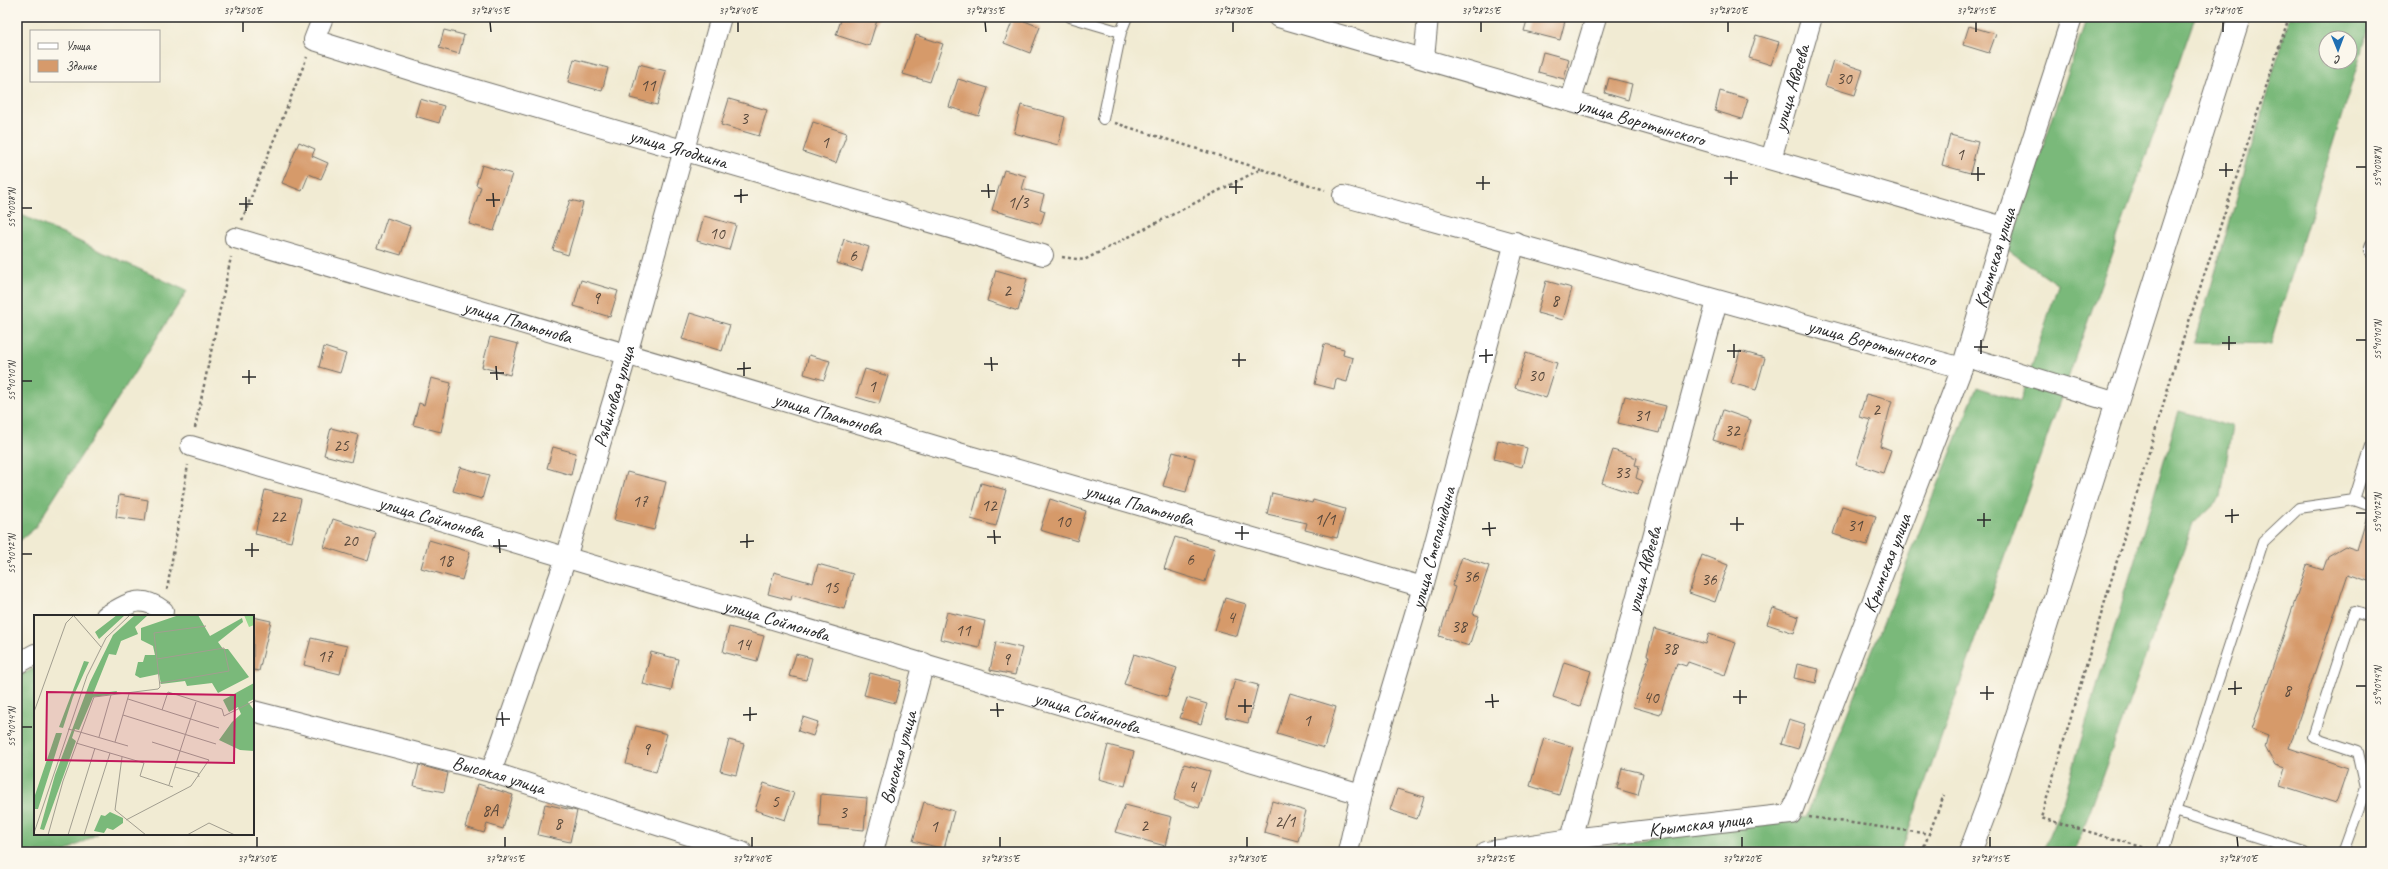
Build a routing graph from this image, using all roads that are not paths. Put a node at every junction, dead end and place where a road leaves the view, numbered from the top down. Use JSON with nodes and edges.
{"nodes":[{"id":1,"x":323,"y":17,"type":"edge"},
{"id":2,"x":721,"y":17,"type":"edge"},
{"id":3,"x":1070,"y":17,"type":"edge"},
{"id":4,"x":1128,"y":17,"type":"edge"},
{"id":5,"x":1278,"y":17,"type":"edge"},
{"id":6,"x":1428,"y":17,"type":"edge"},
{"id":7,"x":1596,"y":17,"type":"edge"},
{"id":8,"x":1812,"y":17,"type":"edge"},
{"id":9,"x":2072,"y":17,"type":"edge"},
{"id":10,"x":2239,"y":17,"type":"edge"},
{"id":11,"x":1121,"y":32,"type":"junction"},
{"id":12,"x":1424,"y":58,"type":"junction"},
{"id":13,"x":1571,"y":100,"type":"junction"},
{"id":14,"x":1103,"y":119,"type":"road end"},
{"id":15,"x":683,"y":151,"type":"junction"},
{"id":16,"x":1771,"y":159,"type":"junction"},
{"id":17,"x":1343,"y":196,"type":"road end"},
{"id":18,"x":2004,"y":228,"type":"junction"},
{"id":19,"x":235,"y":238,"type":"dead end"},
{"id":20,"x":1515,"y":242,"type":"junction"},
{"id":21,"x":2371,"y":244,"type":"edge"},
{"id":22,"x":2371,"y":253,"type":"edge"},
{"id":23,"x":1043,"y":255,"type":"road end"},
{"id":24,"x":1717,"y":301,"type":"junction"},
{"id":25,"x":627,"y":354,"type":"junction"},
{"id":26,"x":1965,"y":362,"type":"junction"},
{"id":27,"x":2117,"y":403,"type":"junction"},
{"id":28,"x":191,"y":446,"type":"road end"},
{"id":29,"x":2371,"y":446,"type":"edge"},
{"id":30,"x":2354,"y":500,"type":"junction"},
{"id":31,"x":2371,"y":506,"type":"edge"},
{"id":32,"x":566,"y":558,"type":"junction"},
{"id":33,"x":1423,"y":587,"type":"junction"},
{"id":34,"x":163,"y":613,"type":"edge"},
{"id":35,"x":108,"y":615,"type":"edge"},
{"id":36,"x":2371,"y":617,"type":"edge"},
{"id":37,"x":34,"y":655,"type":"edge"},
{"id":38,"x":924,"y":663,"type":"junction"},
{"id":39,"x":17,"y":664,"type":"edge"},
{"id":40,"x":254,"y":712,"type":"edge"},
{"id":41,"x":491,"y":772,"type":"junction"},
{"id":42,"x":2369,"y":789,"type":"edge"},
{"id":43,"x":1361,"y":794,"type":"junction"},
{"id":44,"x":2175,"y":811,"type":"junction"},
{"id":45,"x":1572,"y":839,"type":"junction"},
{"id":46,"x":2158,"y":851,"type":"edge"},
{"id":47,"x":742,"y":852,"type":"edge"},
{"id":48,"x":873,"y":852,"type":"edge"},
{"id":49,"x":1348,"y":852,"type":"edge"},
{"id":50,"x":1486,"y":852,"type":"edge"},
{"id":51,"x":1970,"y":852,"type":"edge"},
{"id":52,"x":2305,"y":852,"type":"edge"},
{"id":53,"x":2343,"y":852,"type":"edge"}],
"edges":[{"from":1,"to":15,"type":"street","name":"улица Ягодкина"},
{"from":2,"to":15,"type":"street","name":"Рябиновая улица"},
{"from":3,"to":11,"type":"lane"},
{"from":4,"to":11,"type":"lane"},
{"from":5,"to":12,"type":"street","name":"улица Воротынского"},
{"from":6,"to":12,"type":"street"},
{"from":7,"to":13,"type":"street"},
{"from":8,"to":16,"type":"street","name":"улица Авдеева"},
{"from":9,"to":18,"type":"street","name":"Крымская улица"},
{"from":10,"to":27,"type":"main road"},
{"from":11,"to":14,"type":"lane"},
{"from":12,"to":13,"type":"street","name":"улица Воротынского"},
{"from":13,"to":16,"type":"street","name":"улица Воротынского"},
{"from":15,"to":23,"type":"street","name":"улица Ягодкина"},
{"from":15,"to":25,"type":"street","name":"Рябиновая улица"},
{"from":16,"to":18,"type":"street","name":"улица Воротынского"},
{"from":17,"to":20,"type":"street","name":"улица Воротынского"},
{"from":18,"to":26,"type":"street","name":"Крымская улица"},
{"from":19,"to":25,"type":"street","name":"улица Платонова"},
{"from":20,"to":24,"type":"street","name":"улица Воротынского"},
{"from":20,"to":33,"type":"street","name":"улица Степанидина"},
{"from":21,"to":22,"type":"lane"},
{"from":24,"to":26,"type":"street","name":"улица Воротынского"},
{"from":24,"to":45,"type":"street","name":"улица Авдеева"},
{"from":25,"to":32,"type":"street","name":"Рябиновая улица"},
{"from":25,"to":33,"type":"street","name":"улица Платонова"},
{"from":26,"to":27,"type":"street","name":"улица Воротынского"},
{"from":26,"to":45,"type":"street","name":"Крымская улица"},
{"from":27,"to":51,"type":"main road"},
{"from":28,"to":32,"type":"street","name":"улица Соймонова"},
{"from":29,"to":30,"type":"lane"},
{"from":30,"to":31,"type":"lane"},
{"from":30,"to":44,"type":"lane"},
{"from":32,"to":38,"type":"street","name":"улица Соймонова"},
{"from":32,"to":41,"type":"street","name":"Рябиновая улица"},
{"from":33,"to":43,"type":"street","name":"улица Степанидина"},
{"from":34,"to":35,"type":"street"},
{"from":36,"to":42,"type":"lane"},
{"from":37,"to":39,"type":"street"},
{"from":38,"to":43,"type":"street","name":"улица Соймонова"},
{"from":38,"to":48,"type":"street","name":"Высокая улица"},
{"from":40,"to":41,"type":"street","name":"Высокая улица"},
{"from":41,"to":47,"type":"street","name":"Высокая улица"},
{"from":42,"to":53,"type":"lane"},
{"from":43,"to":49,"type":"street","name":"улица Степанидина"},
{"from":44,"to":46,"type":"lane"},
{"from":44,"to":52,"type":"lane"},
{"from":45,"to":50,"type":"street","name":"Крымская улица"}]}
